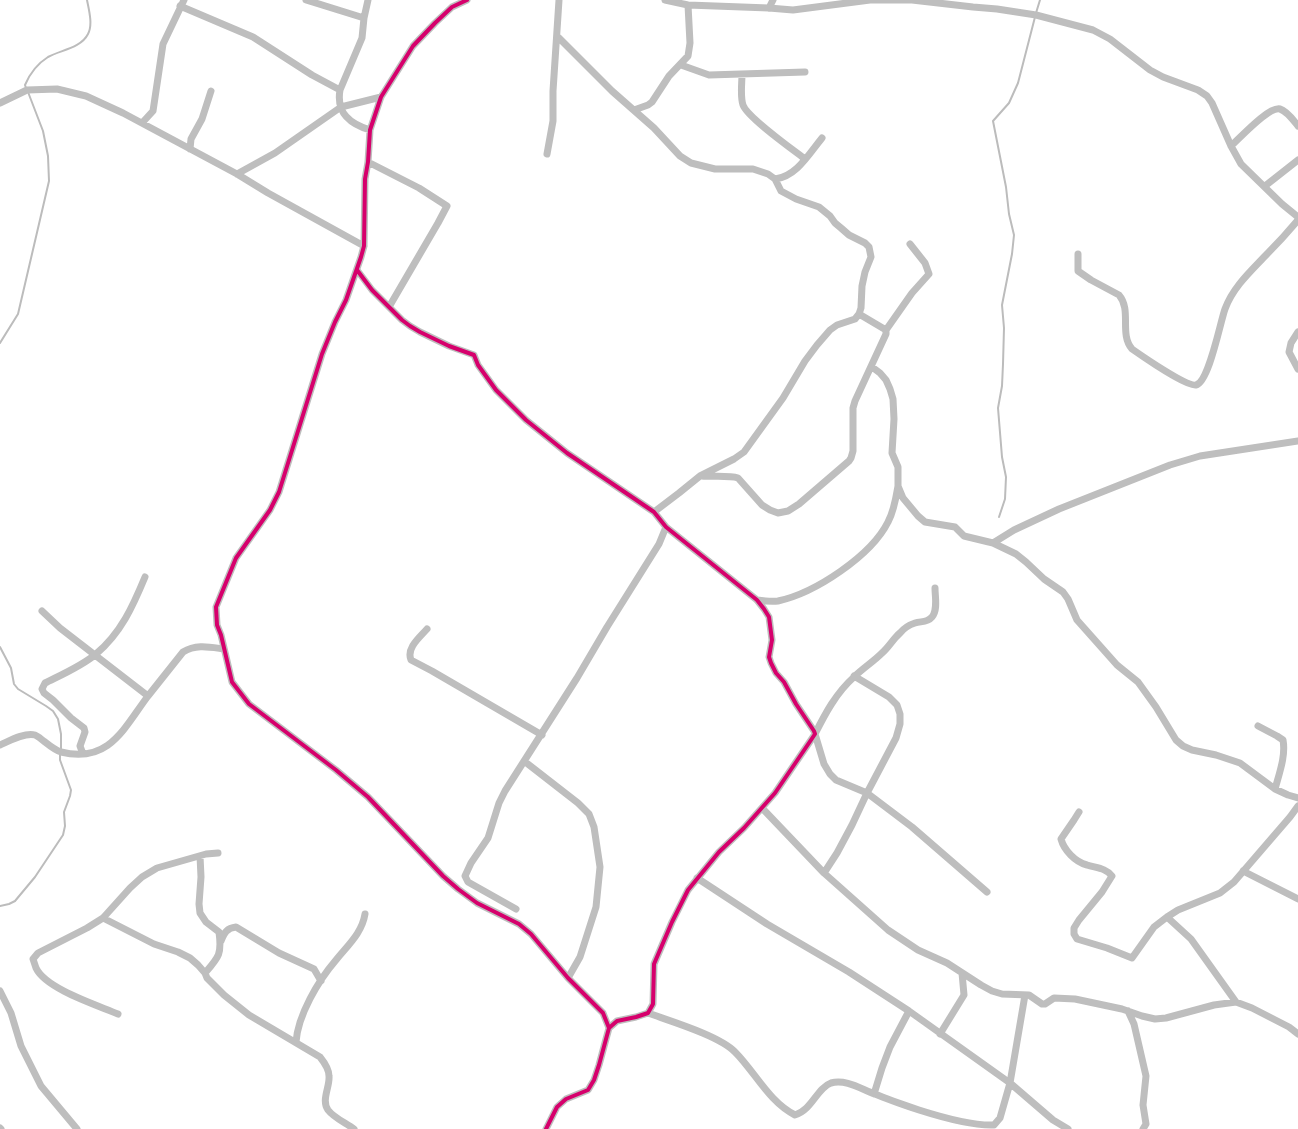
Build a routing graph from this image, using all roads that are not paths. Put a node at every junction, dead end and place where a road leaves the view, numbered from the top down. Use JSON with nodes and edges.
{"nodes":[{"id":1,"x":306,"y":0,"type":"edge"},
{"id":2,"x":368,"y":0,"type":"edge"},
{"id":3,"x":449,"y":0,"type":"edge"},
{"id":4,"x":467,"y":0,"type":"edge"},
{"id":5,"x":559,"y":0,"type":"edge"},
{"id":6,"x":665,"y":0,"type":"edge"},
{"id":7,"x":773,"y":0,"type":"edge"},
{"id":8,"x":182,"y":3,"type":"edge"},
{"id":9,"x":688,"y":5,"type":"junction"},
{"id":10,"x":452,"y":8,"type":"junction"},
{"id":11,"x":769,"y":8,"type":"junction"},
{"id":12,"x":364,"y":18,"type":"junction"},
{"id":13,"x":557,"y":36,"type":"junction"},
{"id":14,"x":681,"y":65,"type":"junction"},
{"id":15,"x":804,"y":72,"type":"dead end"},
{"id":16,"x":742,"y":74,"type":"junction"},
{"id":17,"x":340,"y":90,"type":"junction"},
{"id":18,"x":211,"y":91,"type":"dead end"},
{"id":19,"x":381,"y":97,"type":"junction"},
{"id":20,"x":0,"y":104,"type":"edge"},
{"id":21,"x":341,"y":107,"type":"junction"},
{"id":22,"x":634,"y":110,"type":"junction"},
{"id":23,"x":142,"y":123,"type":"junction"},
{"id":24,"x":1298,"y":126,"type":"edge"},
{"id":25,"x":370,"y":130,"type":"junction"},
{"id":26,"x":822,"y":138,"type":"dead end"},
{"id":27,"x":1231,"y":146,"type":"junction"},
{"id":28,"x":190,"y":149,"type":"junction"},
{"id":29,"x":546,"y":154,"type":"dead end"},
{"id":30,"x":804,"y":158,"type":"junction"},
{"id":31,"x":1298,"y":160,"type":"edge"},
{"id":32,"x":368,"y":162,"type":"junction"},
{"id":33,"x":237,"y":174,"type":"junction"},
{"id":34,"x":775,"y":179,"type":"junction"},
{"id":35,"x":1265,"y":186,"type":"junction"},
{"id":36,"x":1298,"y":217,"type":"edge"},
{"id":37,"x":1298,"y":220,"type":"edge"},
{"id":38,"x":910,"y":244,"type":"dead end"},
{"id":39,"x":364,"y":246,"type":"junction"},
{"id":40,"x":1078,"y":254,"type":"dead end"},
{"id":41,"x":357,"y":270,"type":"junction"},
{"id":42,"x":389,"y":307,"type":"junction"},
{"id":43,"x":859,"y":314,"type":"junction"},
{"id":44,"x":886,"y":330,"type":"junction"},
{"id":45,"x":1298,"y":332,"type":"edge"},
{"id":46,"x":872,"y":367,"type":"junction"},
{"id":47,"x":1298,"y":369,"type":"edge"},
{"id":48,"x":1298,"y":441,"type":"edge"},
{"id":49,"x":700,"y":476,"type":"junction"},
{"id":50,"x":898,"y":486,"type":"junction"},
{"id":51,"x":654,"y":512,"type":"junction"},
{"id":52,"x":666,"y":527,"type":"junction"},
{"id":53,"x":993,"y":543,"type":"junction"},
{"id":54,"x":144,"y":577,"type":"dead end"},
{"id":55,"x":935,"y":588,"type":"dead end"},
{"id":56,"x":756,"y":600,"type":"junction"},
{"id":57,"x":42,"y":611,"type":"dead end"},
{"id":58,"x":427,"y":629,"type":"dead end"},
{"id":59,"x":224,"y":649,"type":"junction"},
{"id":60,"x":96,"y":655,"type":"junction"},
{"id":61,"x":854,"y":676,"type":"junction"},
{"id":62,"x":148,"y":696,"type":"junction"},
{"id":63,"x":1258,"y":726,"type":"dead end"},
{"id":64,"x":815,"y":734,"type":"junction"},
{"id":65,"x":542,"y":735,"type":"junction"},
{"id":66,"x":0,"y":745,"type":"edge"},
{"id":67,"x":83,"y":754,"type":"junction"},
{"id":68,"x":524,"y":761,"type":"junction"},
{"id":69,"x":1275,"y":789,"type":"junction"},
{"id":70,"x":867,"y":792,"type":"junction"},
{"id":71,"x":1298,"y":798,"type":"edge"},
{"id":72,"x":1298,"y":806,"type":"edge"},
{"id":73,"x":762,"y":808,"type":"junction"},
{"id":74,"x":1079,"y":812,"type":"dead end"},
{"id":75,"x":218,"y":853,"type":"dead end"},
{"id":76,"x":200,"y":856,"type":"junction"},
{"id":77,"x":1243,"y":871,"type":"junction"},
{"id":78,"x":824,"y":873,"type":"junction"},
{"id":79,"x":697,"y":878,"type":"junction"},
{"id":80,"x":987,"y":892,"type":"dead end"},
{"id":81,"x":1298,"y":899,"type":"edge"},
{"id":82,"x":516,"y":909,"type":"dead end"},
{"id":83,"x":365,"y":914,"type":"dead end"},
{"id":84,"x":1167,"y":917,"type":"junction"},
{"id":85,"x":103,"y":918,"type":"junction"},
{"id":86,"x":220,"y":942,"type":"junction"},
{"id":87,"x":205,"y":973,"type":"junction"},
{"id":88,"x":962,"y":973,"type":"junction"},
{"id":89,"x":568,"y":978,"type":"junction"},
{"id":90,"x":321,"y":981,"type":"junction"},
{"id":91,"x":0,"y":990,"type":"edge"},
{"id":92,"x":1025,"y":995,"type":"junction"},
{"id":93,"x":1236,"y":1002,"type":"junction"},
{"id":94,"x":909,"y":1011,"type":"junction"},
{"id":95,"x":1128,"y":1011,"type":"junction"},
{"id":96,"x":648,"y":1013,"type":"junction"},
{"id":97,"x":118,"y":1014,"type":"dead end"},
{"id":98,"x":609,"y":1028,"type":"junction"},
{"id":99,"x":1297,"y":1032,"type":"edge"},
{"id":100,"x":940,"y":1034,"type":"junction"},
{"id":101,"x":296,"y":1042,"type":"junction"},
{"id":102,"x":1010,"y":1083,"type":"junction"},
{"id":103,"x":874,"y":1094,"type":"junction"},
{"id":104,"x":994,"y":1127,"type":"edge"},
{"id":105,"x":77,"y":1129,"type":"edge"},
{"id":106,"x":354,"y":1129,"type":"edge"},
{"id":107,"x":546,"y":1129,"type":"edge"},
{"id":108,"x":1068,"y":1129,"type":"edge"},
{"id":109,"x":1143,"y":1129,"type":"edge"}],
"edges":[{"from":1,"to":12,"type":"street"},
{"from":2,"to":12,"type":"street"},
{"from":3,"to":10,"type":"street"},
{"from":4,"to":10,"type":"street"},
{"from":5,"to":13,"type":"street"},
{"from":6,"to":9,"type":"street"},
{"from":7,"to":11,"type":"street"},
{"from":8,"to":17,"type":"street"},
{"from":8,"to":23,"type":"street"},
{"from":9,"to":11,"type":"street"},
{"from":9,"to":14,"type":"street"},
{"from":10,"to":19,"type":"street"},
{"from":11,"to":27,"type":"street"},
{"from":12,"to":17,"type":"street"},
{"from":13,"to":22,"type":"street"},
{"from":13,"to":29,"type":"street"},
{"from":14,"to":16,"type":"street"},
{"from":14,"to":22,"type":"street"},
{"from":15,"to":16,"type":"street"},
{"from":16,"to":30,"type":"street"},
{"from":17,"to":21,"type":"street"},
{"from":18,"to":28,"type":"street"},
{"from":19,"to":21,"type":"street"},
{"from":19,"to":25,"type":"street"},
{"from":20,"to":23,"type":"street"},
{"from":21,"to":25,"type":"street"},
{"from":21,"to":33,"type":"street"},
{"from":22,"to":34,"type":"street"},
{"from":23,"to":28,"type":"street"},
{"from":24,"to":27,"type":"street"},
{"from":25,"to":32,"type":"street"},
{"from":26,"to":30,"type":"street"},
{"from":27,"to":35,"type":"street"},
{"from":28,"to":33,"type":"street"},
{"from":30,"to":34,"type":"street"},
{"from":31,"to":35,"type":"street"},
{"from":32,"to":39,"type":"street"},
{"from":32,"to":42,"type":"street"},
{"from":33,"to":39,"type":"street"},
{"from":34,"to":43,"type":"street"},
{"from":35,"to":36,"type":"street"},
{"from":37,"to":40,"type":"street"},
{"from":38,"to":44,"type":"street"},
{"from":39,"to":41,"type":"street"},
{"from":41,"to":42,"type":"street"},
{"from":41,"to":59,"type":"street"},
{"from":42,"to":51,"type":"street"},
{"from":43,"to":44,"type":"street"},
{"from":43,"to":49,"type":"street"},
{"from":44,"to":46,"type":"street"},
{"from":45,"to":47,"type":"street"},
{"from":46,"to":49,"type":"street"},
{"from":46,"to":50,"type":"street"},
{"from":48,"to":53,"type":"street"},
{"from":49,"to":51,"type":"street"},
{"from":50,"to":53,"type":"street"},
{"from":50,"to":56,"type":"street"},
{"from":51,"to":52,"type":"street"},
{"from":52,"to":56,"type":"street"},
{"from":52,"to":65,"type":"street"},
{"from":53,"to":69,"type":"street"},
{"from":54,"to":60,"type":"street"},
{"from":55,"to":61,"type":"street"},
{"from":56,"to":64,"type":"street"},
{"from":57,"to":60,"type":"street"},
{"from":58,"to":65,"type":"street"},
{"from":59,"to":62,"type":"street"},
{"from":59,"to":89,"type":"street"},
{"from":60,"to":62,"type":"street"},
{"from":60,"to":67,"type":"street"},
{"from":61,"to":64,"type":"street"},
{"from":61,"to":70,"type":"street"},
{"from":62,"to":67,"type":"street"},
{"from":63,"to":69,"type":"street"},
{"from":64,"to":70,"type":"street"},
{"from":64,"to":73,"type":"street"},
{"from":65,"to":68,"type":"street"},
{"from":66,"to":67,"type":"street"},
{"from":68,"to":82,"type":"street"},
{"from":68,"to":89,"type":"street"},
{"from":69,"to":71,"type":"street"},
{"from":70,"to":78,"type":"street"},
{"from":70,"to":80,"type":"street"},
{"from":72,"to":77,"type":"street"},
{"from":73,"to":78,"type":"street"},
{"from":73,"to":79,"type":"street"},
{"from":74,"to":84,"type":"street"},
{"from":75,"to":76,"type":"street"},
{"from":76,"to":85,"type":"street"},
{"from":76,"to":86,"type":"street"},
{"from":77,"to":81,"type":"street"},
{"from":77,"to":84,"type":"street"},
{"from":78,"to":88,"type":"street"},
{"from":79,"to":94,"type":"street"},
{"from":79,"to":96,"type":"street"},
{"from":83,"to":90,"type":"street"},
{"from":84,"to":93,"type":"street"},
{"from":85,"to":87,"type":"street"},
{"from":85,"to":97,"type":"street"},
{"from":86,"to":87,"type":"street"},
{"from":86,"to":90,"type":"street"},
{"from":87,"to":101,"type":"street"},
{"from":88,"to":92,"type":"street"},
{"from":88,"to":100,"type":"street"},
{"from":89,"to":98,"type":"street"},
{"from":90,"to":101,"type":"street"},
{"from":91,"to":105,"type":"street"},
{"from":92,"to":95,"type":"street"},
{"from":92,"to":102,"type":"street"},
{"from":93,"to":95,"type":"street"},
{"from":93,"to":99,"type":"street"},
{"from":94,"to":100,"type":"street"},
{"from":94,"to":103,"type":"street"},
{"from":95,"to":109,"type":"street"},
{"from":96,"to":98,"type":"street"},
{"from":96,"to":103,"type":"street"},
{"from":98,"to":107,"type":"street"},
{"from":100,"to":102,"type":"street"},
{"from":101,"to":106,"type":"street"},
{"from":102,"to":104,"type":"street"},
{"from":102,"to":108,"type":"street"},
{"from":103,"to":104,"type":"street"}]}
